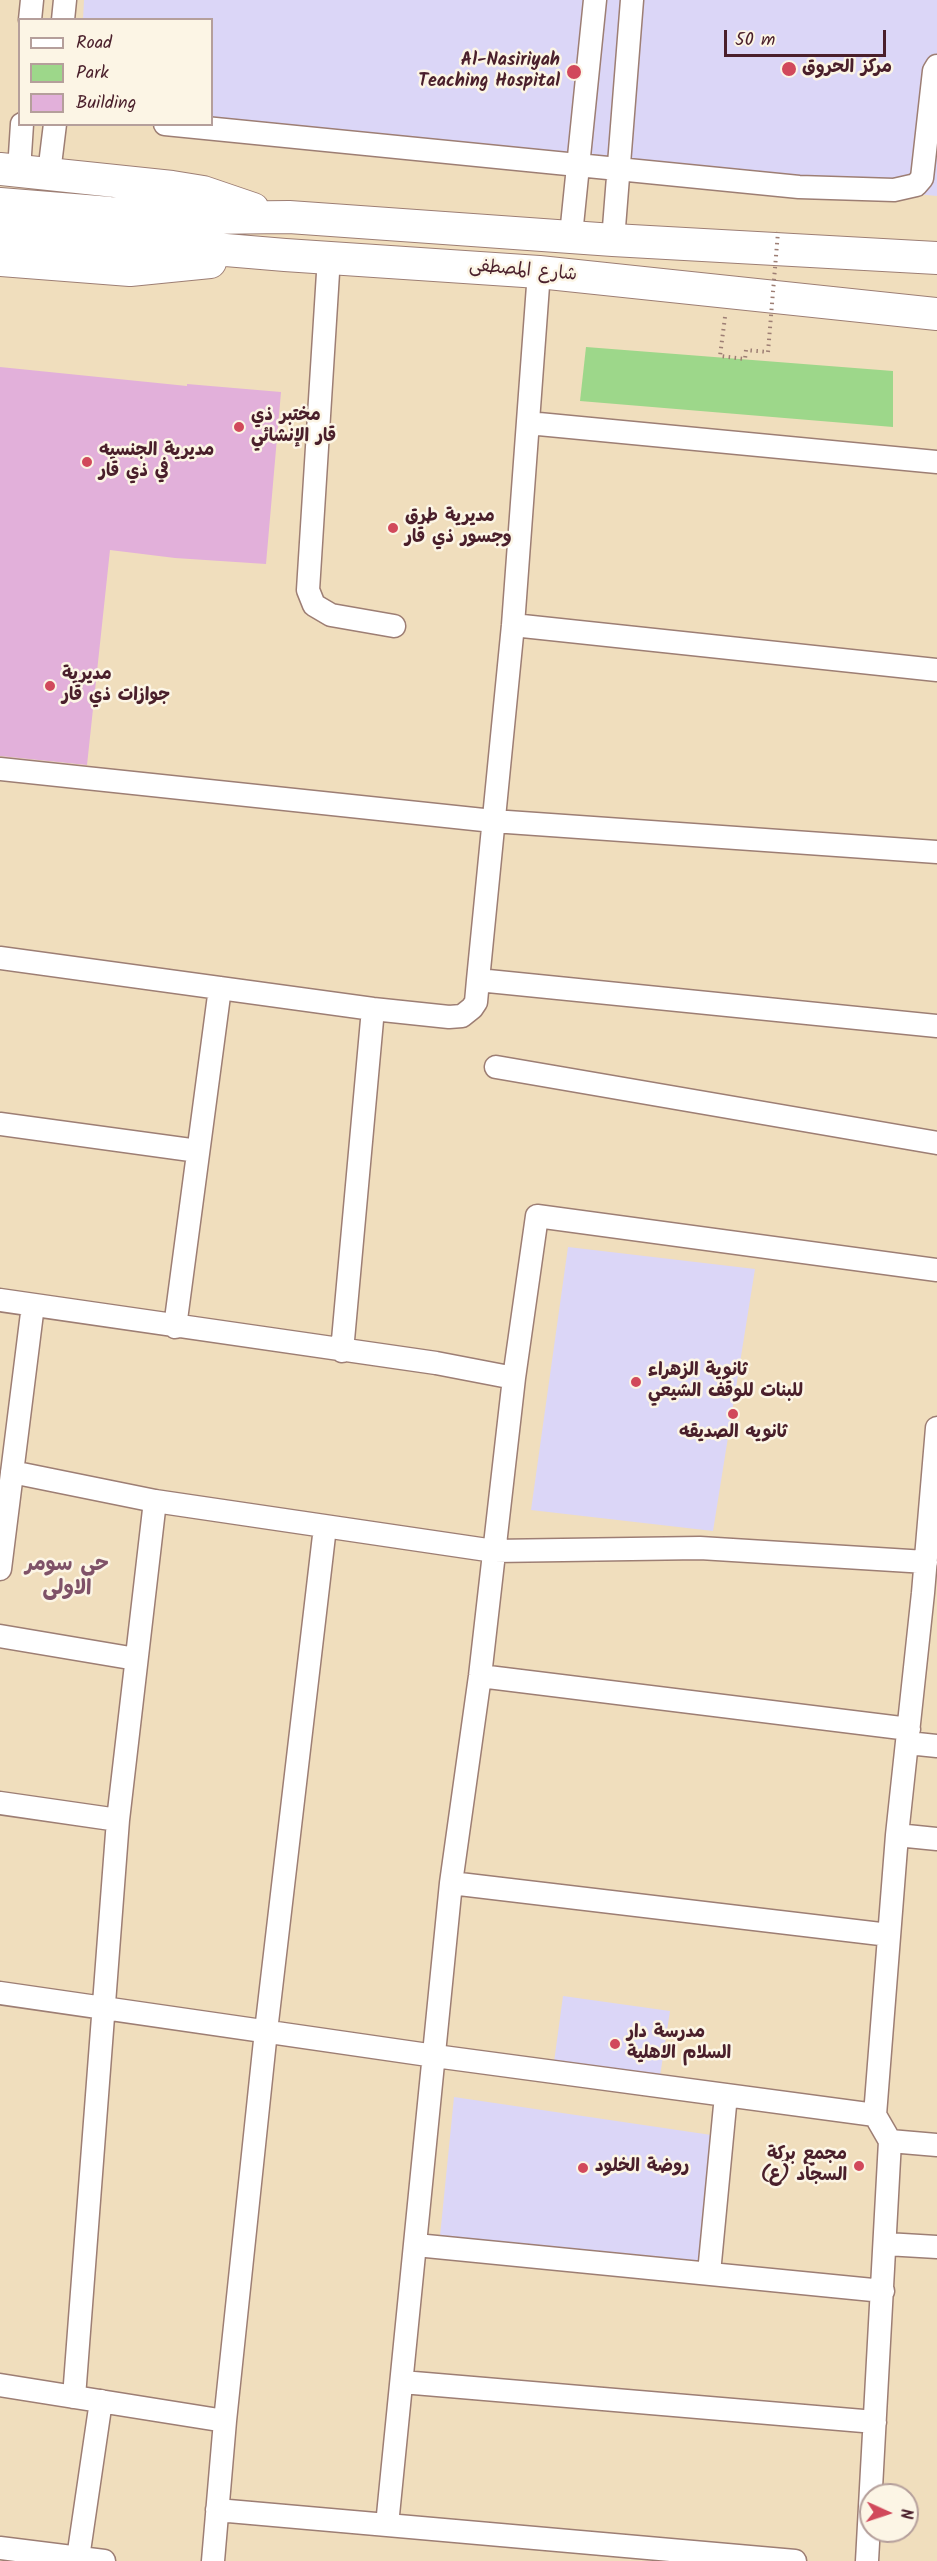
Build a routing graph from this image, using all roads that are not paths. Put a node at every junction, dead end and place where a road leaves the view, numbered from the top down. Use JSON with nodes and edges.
{"nodes":[{"id":1,"x":32,"y":0,"type":"edge"},
{"id":2,"x":65,"y":0,"type":"edge"},
{"id":3,"x":595,"y":0,"type":"edge"},
{"id":4,"x":632,"y":0,"type":"edge"},
{"id":5,"x":30,"y":18,"type":"edge"},
{"id":6,"x":63,"y":18,"type":"edge"},
{"id":7,"x":937,"y":66,"type":"edge"},
{"id":8,"x":22,"y":126,"type":"edge"},
{"id":9,"x":54,"y":126,"type":"edge"},
{"id":10,"x":185,"y":126,"type":"edge"},
{"id":11,"x":578,"y":166,"type":"junction"},
{"id":12,"x":618,"y":170,"type":"junction"},
{"id":13,"x":23,"y":171,"type":"edge"},
{"id":14,"x":0,"y":204,"type":"edge"},
{"id":15,"x":289,"y":218,"type":"junction"},
{"id":16,"x":108,"y":227,"type":"junction"},
{"id":17,"x":0,"y":231,"type":"edge"},
{"id":18,"x":571,"y":235,"type":"junction"},
{"id":19,"x":613,"y":240,"type":"junction"},
{"id":20,"x":285,"y":255,"type":"junction"},
{"id":21,"x":329,"y":257,"type":"junction"},
{"id":22,"x":937,"y":258,"type":"edge"},
{"id":23,"x":0,"y":260,"type":"edge"},
{"id":24,"x":539,"y":272,"type":"junction"},
{"id":25,"x":937,"y":314,"type":"edge"},
{"id":26,"x":528,"y":423,"type":"junction"},
{"id":27,"x":937,"y":462,"type":"edge"},
{"id":28,"x":513,"y":625,"type":"junction"},
{"id":29,"x":394,"y":626,"type":"dead end"},
{"id":30,"x":937,"y":670,"type":"edge"},
{"id":31,"x":0,"y":769,"type":"edge"},
{"id":32,"x":493,"y":821,"type":"junction"},
{"id":33,"x":937,"y":852,"type":"edge"},
{"id":34,"x":0,"y":958,"type":"edge"},
{"id":35,"x":478,"y":980,"type":"junction"},
{"id":36,"x":220,"y":988,"type":"junction"},
{"id":37,"x":373,"y":1010,"type":"junction"},
{"id":38,"x":937,"y":1026,"type":"edge"},
{"id":39,"x":496,"y":1067,"type":"dead end"},
{"id":40,"x":0,"y":1124,"type":"edge"},
{"id":41,"x":937,"y":1143,"type":"edge"},
{"id":42,"x":198,"y":1151,"type":"junction"},
{"id":43,"x":937,"y":1270,"type":"edge"},
{"id":44,"x":0,"y":1300,"type":"edge"},
{"id":45,"x":33,"y":1305,"type":"junction"},
{"id":46,"x":175,"y":1327,"type":"junction"},
{"id":47,"x":342,"y":1351,"type":"junction"},
{"id":48,"x":513,"y":1378,"type":"junction"},
{"id":49,"x":937,"y":1436,"type":"edge"},
{"id":50,"x":12,"y":1472,"type":"junction"},
{"id":51,"x":155,"y":1501,"type":"junction"},
{"id":52,"x":325,"y":1527,"type":"junction"},
{"id":53,"x":494,"y":1551,"type":"junction"},
{"id":54,"x":926,"y":1562,"type":"junction"},
{"id":55,"x":0,"y":1569,"type":"edge"},
{"id":56,"x":930,"y":1594,"type":"edge"},
{"id":57,"x":0,"y":1636,"type":"edge"},
{"id":58,"x":136,"y":1659,"type":"junction"},
{"id":59,"x":480,"y":1676,"type":"junction"},
{"id":60,"x":908,"y":1736,"type":"junction"},
{"id":61,"x":937,"y":1746,"type":"edge"},
{"id":62,"x":0,"y":1803,"type":"edge"},
{"id":63,"x":118,"y":1820,"type":"junction"},
{"id":64,"x":897,"y":1835,"type":"junction"},
{"id":65,"x":937,"y":1839,"type":"edge"},
{"id":66,"x":451,"y":1883,"type":"junction"},
{"id":67,"x":889,"y":1935,"type":"junction"},
{"id":68,"x":0,"y":1993,"type":"edge"},
{"id":69,"x":103,"y":2007,"type":"junction"},
{"id":70,"x":266,"y":2031,"type":"junction"},
{"id":71,"x":435,"y":2056,"type":"junction"},
{"id":72,"x":726,"y":2095,"type":"junction"},
{"id":73,"x":876,"y":2115,"type":"junction"},
{"id":74,"x":890,"y":2141,"type":"junction"},
{"id":75,"x":937,"y":2145,"type":"edge"},
{"id":76,"x":886,"y":2244,"type":"junction"},
{"id":77,"x":416,"y":2245,"type":"junction"},
{"id":78,"x":937,"y":2247,"type":"edge"},
{"id":79,"x":709,"y":2273,"type":"junction"},
{"id":80,"x":883,"y":2291,"type":"junction"},
{"id":81,"x":402,"y":2382,"type":"junction"},
{"id":82,"x":0,"y":2385,"type":"edge"},
{"id":83,"x":74,"y":2397,"type":"junction"},
{"id":84,"x":101,"y":2401,"type":"junction"},
{"id":85,"x":225,"y":2421,"type":"junction"},
{"id":86,"x":875,"y":2422,"type":"junction"},
{"id":87,"x":217,"y":2510,"type":"junction"},
{"id":88,"x":387,"y":2525,"type":"junction"},
{"id":89,"x":0,"y":2548,"type":"edge"},
{"id":90,"x":78,"y":2558,"type":"junction"},
{"id":91,"x":104,"y":2561,"type":"edge"},
{"id":92,"x":213,"y":2561,"type":"edge"},
{"id":93,"x":795,"y":2561,"type":"edge"},
{"id":94,"x":867,"y":2561,"type":"edge"}],
"edges":[{"from":1,"to":5,"type":"street"},
{"from":2,"to":6,"type":"street"},
{"from":3,"to":11,"type":"street"},
{"from":4,"to":12,"type":"street"},
{"from":7,"to":12,"type":"street"},
{"from":8,"to":13,"type":"street"},
{"from":9,"to":13,"type":"street"},
{"from":10,"to":11,"type":"street"},
{"from":11,"to":12,"type":"street"},
{"from":11,"to":18,"type":"street"},
{"from":12,"to":19,"type":"street"},
{"from":13,"to":15,"type":"highway"},
{"from":14,"to":16,"type":"highway"},
{"from":15,"to":16,"type":"highway"},
{"from":15,"to":18,"type":"highway"},
{"from":16,"to":17,"type":"highway"},
{"from":16,"to":20,"type":"highway","name":"شارع المصطفى"},
{"from":18,"to":19,"type":"highway"},
{"from":19,"to":22,"type":"highway"},
{"from":20,"to":21,"type":"highway","name":"شارع المصطفى"},
{"from":20,"to":23,"type":"highway"},
{"from":21,"to":24,"type":"highway","name":"شارع المصطفى"},
{"from":21,"to":29,"type":"street"},
{"from":24,"to":25,"type":"highway","name":"شارع المصطفى"},
{"from":24,"to":26,"type":"street"},
{"from":26,"to":27,"type":"street"},
{"from":26,"to":28,"type":"street"},
{"from":28,"to":30,"type":"street"},
{"from":28,"to":32,"type":"street"},
{"from":31,"to":32,"type":"street"},
{"from":32,"to":33,"type":"street"},
{"from":32,"to":35,"type":"street"},
{"from":34,"to":36,"type":"street"},
{"from":35,"to":37,"type":"street"},
{"from":35,"to":38,"type":"street"},
{"from":36,"to":37,"type":"street"},
{"from":36,"to":42,"type":"street"},
{"from":37,"to":47,"type":"street"},
{"from":39,"to":41,"type":"street"},
{"from":40,"to":42,"type":"street"},
{"from":42,"to":46,"type":"street"},
{"from":43,"to":48,"type":"street"},
{"from":44,"to":45,"type":"street"},
{"from":45,"to":46,"type":"street"},
{"from":45,"to":50,"type":"street"},
{"from":46,"to":47,"type":"street"},
{"from":47,"to":48,"type":"street"},
{"from":48,"to":53,"type":"street"},
{"from":49,"to":54,"type":"street"},
{"from":50,"to":51,"type":"street"},
{"from":50,"to":55,"type":"street"},
{"from":51,"to":52,"type":"street"},
{"from":51,"to":58,"type":"street"},
{"from":52,"to":53,"type":"street"},
{"from":52,"to":70,"type":"street"},
{"from":53,"to":54,"type":"street"},
{"from":53,"to":59,"type":"street"},
{"from":54,"to":56,"type":"street"},
{"from":56,"to":60,"type":"street"},
{"from":57,"to":58,"type":"street"},
{"from":58,"to":63,"type":"street"},
{"from":59,"to":60,"type":"street"},
{"from":59,"to":66,"type":"street"},
{"from":60,"to":61,"type":"street"},
{"from":60,"to":64,"type":"street"},
{"from":62,"to":63,"type":"street"},
{"from":63,"to":69,"type":"street"},
{"from":64,"to":65,"type":"street"},
{"from":64,"to":67,"type":"street"},
{"from":66,"to":67,"type":"street"},
{"from":66,"to":71,"type":"street"},
{"from":67,"to":73,"type":"street"},
{"from":68,"to":69,"type":"street"},
{"from":69,"to":70,"type":"street"},
{"from":69,"to":83,"type":"street"},
{"from":70,"to":71,"type":"street"},
{"from":70,"to":85,"type":"street"},
{"from":71,"to":72,"type":"street"},
{"from":71,"to":77,"type":"street"},
{"from":72,"to":73,"type":"street"},
{"from":72,"to":79,"type":"street"},
{"from":73,"to":74,"type":"street"},
{"from":74,"to":75,"type":"street"},
{"from":74,"to":76,"type":"street"},
{"from":76,"to":78,"type":"street"},
{"from":76,"to":80,"type":"street"},
{"from":77,"to":79,"type":"street"},
{"from":77,"to":81,"type":"street"},
{"from":79,"to":80,"type":"street"},
{"from":80,"to":86,"type":"street"},
{"from":81,"to":86,"type":"street"},
{"from":81,"to":88,"type":"street"},
{"from":82,"to":83,"type":"street"},
{"from":83,"to":84,"type":"street"},
{"from":84,"to":85,"type":"street"},
{"from":84,"to":90,"type":"street"},
{"from":85,"to":87,"type":"street"},
{"from":86,"to":94,"type":"street"},
{"from":87,"to":88,"type":"street"},
{"from":87,"to":92,"type":"street"},
{"from":88,"to":93,"type":"street"},
{"from":89,"to":90,"type":"street"},
{"from":90,"to":91,"type":"street"}]}
